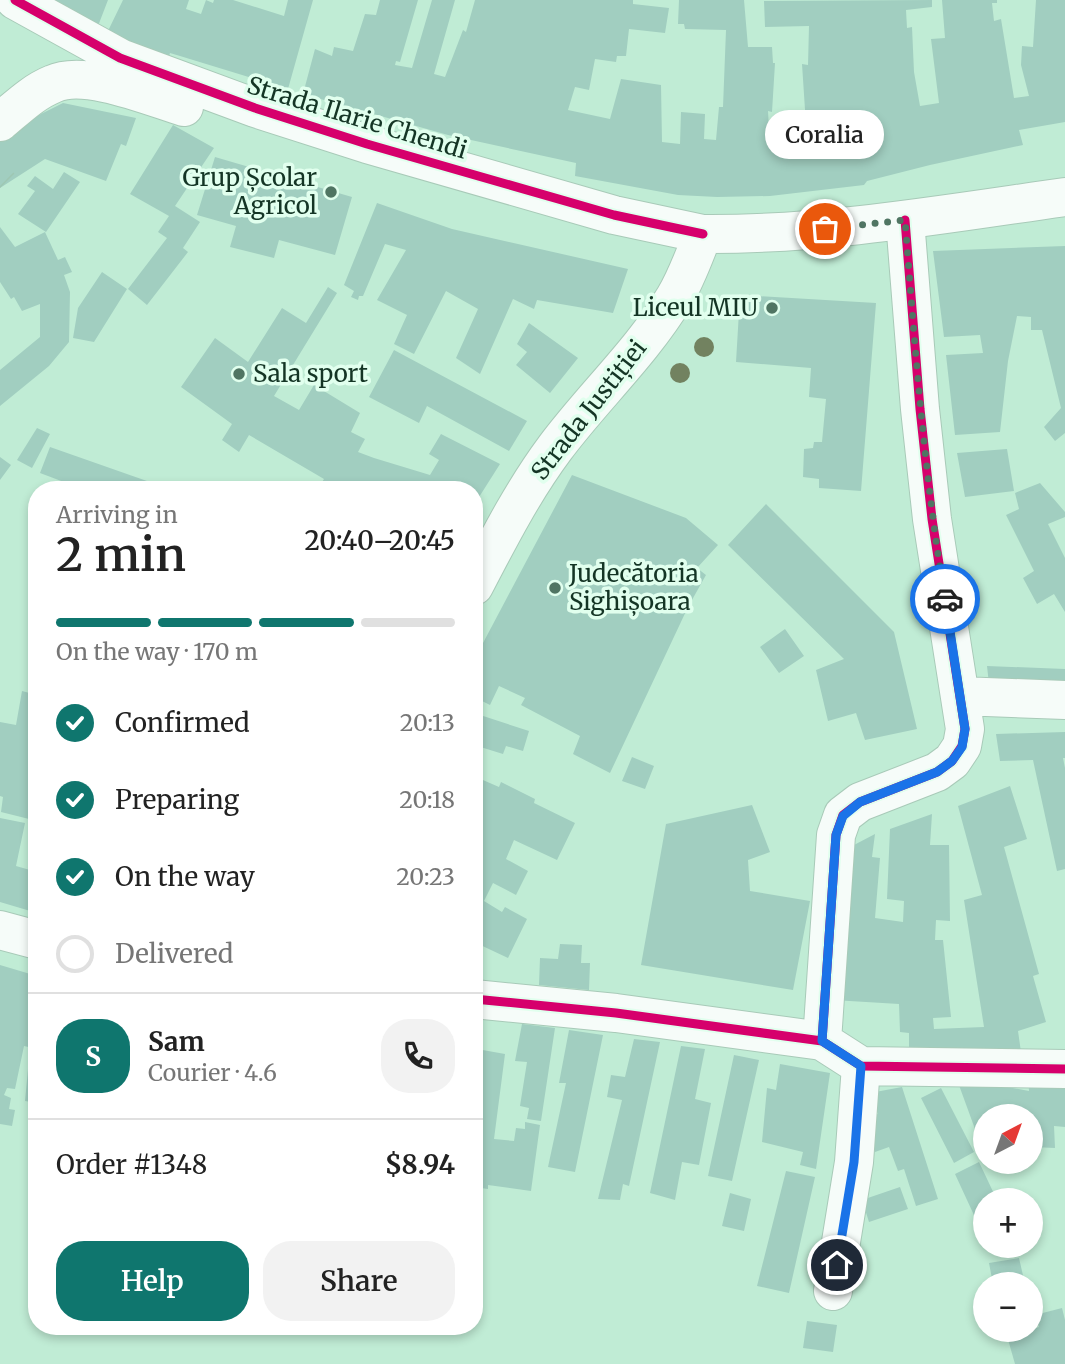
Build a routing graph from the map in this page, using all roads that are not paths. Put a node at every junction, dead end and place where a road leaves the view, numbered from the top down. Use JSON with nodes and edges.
{"nodes":[{"id":1,"x":15,"y":0,"type":"edge"},
{"id":2,"x":0,"y":122,"type":"edge"},
{"id":3,"x":367,"y":144,"type":"junction"},
{"id":4,"x":1065,"y":197,"type":"edge"},
{"id":5,"x":905,"y":220,"type":"junction"},
{"id":6,"x":703,"y":234,"type":"junction"},
{"id":7,"x":483,"y":569,"type":"edge"},
{"id":8,"x":961,"y":696,"type":"junction"},
{"id":9,"x":1065,"y":700,"type":"edge"},
{"id":10,"x":0,"y":930,"type":"edge"},
{"id":11,"x":28,"y":938,"type":"edge"},
{"id":12,"x":483,"y":1000,"type":"edge"},
{"id":13,"x":822,"y":1041,"type":"junction"},
{"id":14,"x":861,"y":1066,"type":"junction"},
{"id":15,"x":1065,"y":1069,"type":"edge"},
{"id":16,"x":832,"y":1291,"type":"dead end"}],
"edges":[{"from":1,"to":3,"type":"street","name":"Strada Ilarie Chendi"},
{"from":2,"to":3,"type":"street"},
{"from":3,"to":6,"type":"street","name":"Strada Ilarie Chendi"},
{"from":4,"to":5,"type":"street","name":"Strada Ilarie Chendi"},
{"from":5,"to":6,"type":"street","name":"Strada Ilarie Chendi"},
{"from":5,"to":8,"type":"street"},
{"from":6,"to":7,"type":"street","name":"Strada Justiției"},
{"from":8,"to":9,"type":"street"},
{"from":8,"to":13,"type":"street"},
{"from":10,"to":11,"type":"street"},
{"from":12,"to":13,"type":"street"},
{"from":13,"to":14,"type":"street"},
{"from":14,"to":15,"type":"street"},
{"from":14,"to":16,"type":"street"}]}
